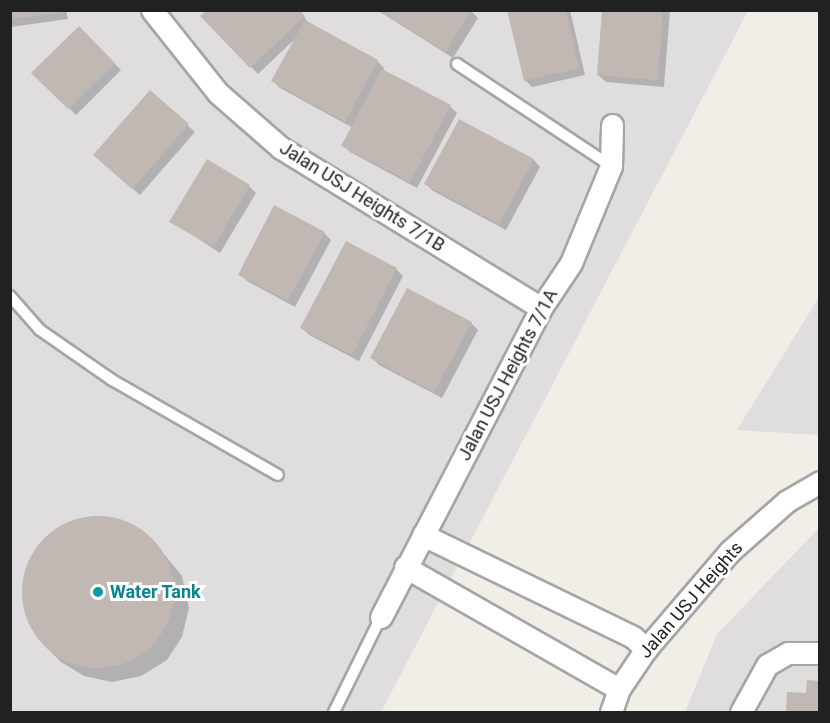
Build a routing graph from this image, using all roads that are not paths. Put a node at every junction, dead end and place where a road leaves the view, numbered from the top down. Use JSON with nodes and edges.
{"nodes":[{"id":1,"x":152,"y":10,"type":"edge"},
{"id":2,"x":457,"y":64,"type":"dead end"},
{"id":3,"x":612,"y":125,"type":"dead end"},
{"id":4,"x":610,"y":166,"type":"junction"},
{"id":5,"x":10,"y":296,"type":"edge"},
{"id":6,"x":541,"y":308,"type":"junction"},
{"id":7,"x":278,"y":476,"type":"dead end"},
{"id":8,"x":819,"y":482,"type":"edge"},
{"id":9,"x":423,"y":535,"type":"junction"},
{"id":10,"x":405,"y":567,"type":"junction"},
{"id":11,"x":381,"y":617,"type":"joint"},
{"id":12,"x":646,"y":649,"type":"junction"},
{"id":13,"x":819,"y":653,"type":"edge"},
{"id":14,"x":619,"y":689,"type":"junction"},
{"id":15,"x":334,"y":712,"type":"edge"},
{"id":16,"x":611,"y":712,"type":"edge"},
{"id":17,"x":741,"y":712,"type":"edge"}],
"edges":[{"from":1,"to":6,"type":"street","name":"Jalan USJ Heights 7/1B"},
{"from":2,"to":4,"type":"lane"},
{"from":3,"to":4,"type":"street","name":"Jalan USJ Heights 7/1A"},
{"from":4,"to":6,"type":"street","name":"Jalan USJ Heights 7/1A"},
{"from":5,"to":7,"type":"lane"},
{"from":6,"to":9,"type":"street","name":"Jalan USJ Heights 7/1A"},
{"from":8,"to":12,"type":"street","name":"Jalan USJ Heights"},
{"from":9,"to":10,"type":"street","name":"Jalan USJ Heights 7/1A"},
{"from":9,"to":12,"type":"street"},
{"from":10,"to":11,"type":"street","name":"Jalan USJ Heights 7/1A"},
{"from":10,"to":14,"type":"street"},
{"from":11,"to":15,"type":"lane"},
{"from":12,"to":14,"type":"street","name":"Jalan USJ Heights"},
{"from":13,"to":17,"type":"street"},
{"from":14,"to":16,"type":"street","name":"Jalan USJ Heights"}]}
